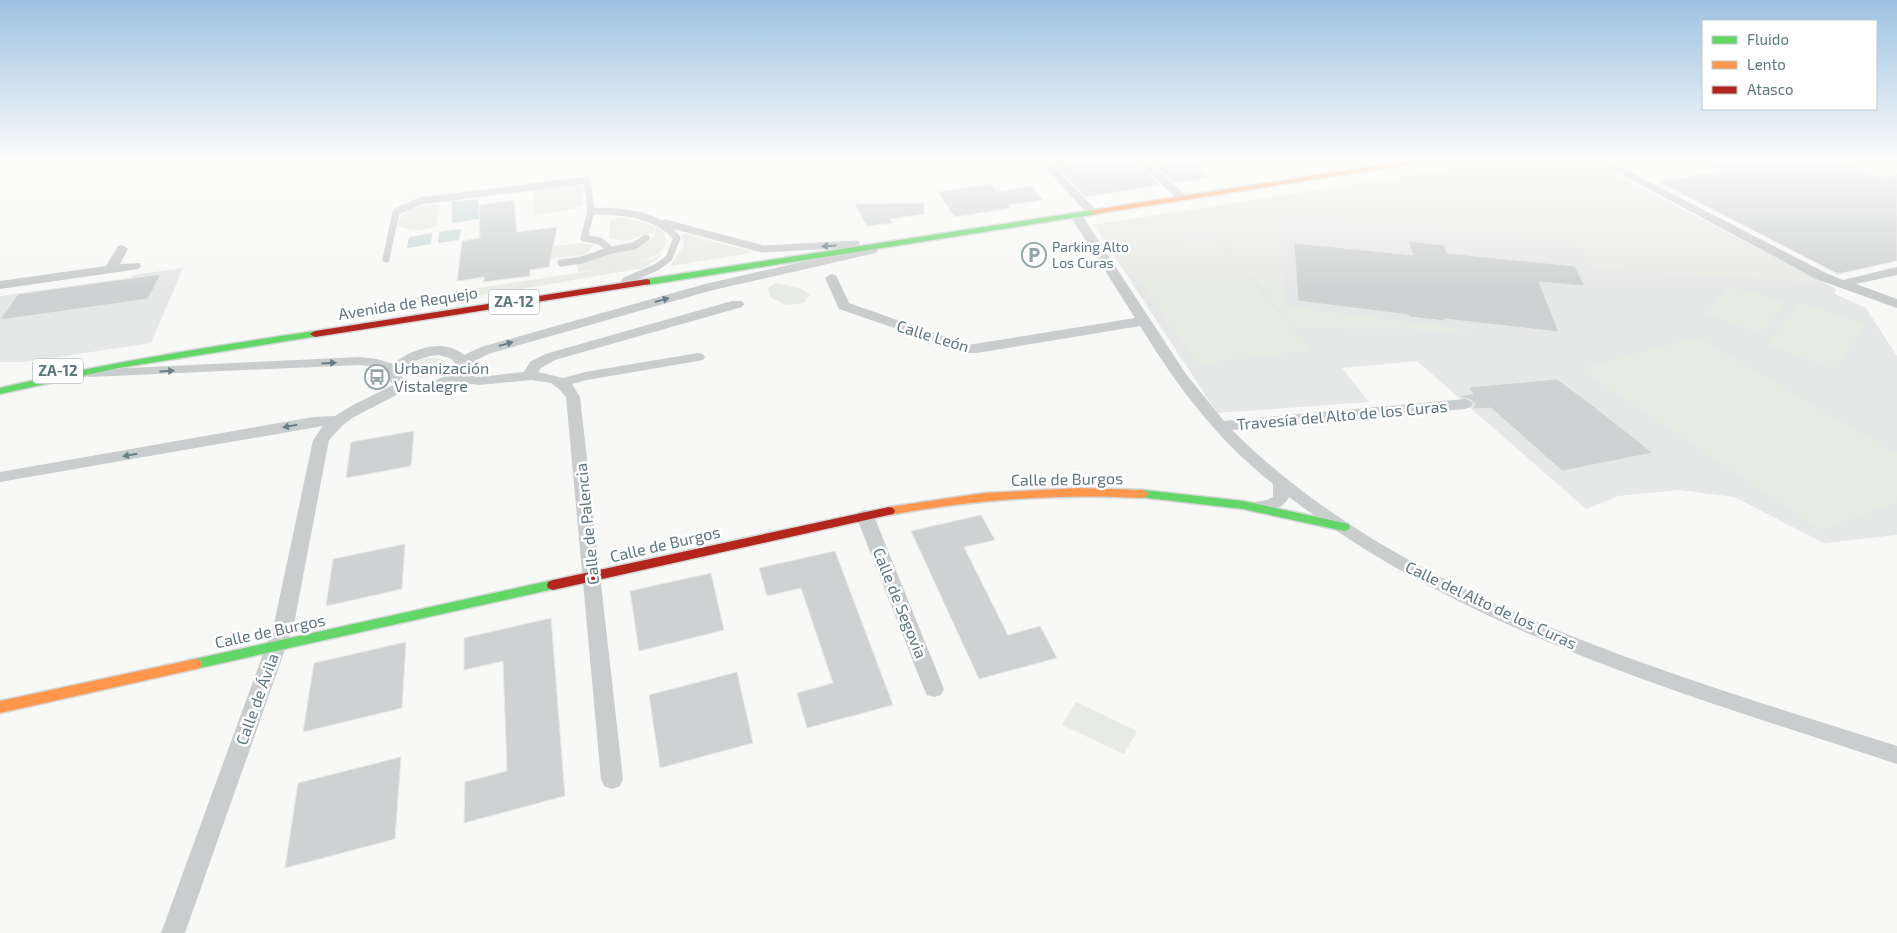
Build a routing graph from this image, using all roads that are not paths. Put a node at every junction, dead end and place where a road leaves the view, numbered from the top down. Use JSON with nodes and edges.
{"nodes":[{"id":1,"x":414,"y":204,"type":"edge"},
{"id":2,"x":590,"y":204,"type":"edge"},
{"id":3,"x":1083,"y":204,"type":"edge"},
{"id":4,"x":1142,"y":204,"type":"edge"},
{"id":5,"x":1684,"y":204,"type":"edge"},
{"id":6,"x":591,"y":211,"type":"junction"},
{"id":7,"x":1091,"y":212,"type":"junction"},
{"id":8,"x":1075,"y":214,"type":"junction"},
{"id":9,"x":660,"y":222,"type":"junction"},
{"id":10,"x":646,"y":238,"type":"dead end"},
{"id":11,"x":913,"y":240,"type":"junction"},
{"id":12,"x":122,"y":249,"type":"dead end"},
{"id":13,"x":611,"y":250,"type":"junction"},
{"id":14,"x":386,"y":259,"type":"dead end"},
{"id":15,"x":561,"y":263,"type":"dead end"},
{"id":16,"x":135,"y":266,"type":"dead end"},
{"id":17,"x":111,"y":269,"type":"junction"},
{"id":18,"x":1897,"y":271,"type":"edge"},
{"id":19,"x":831,"y":278,"type":"dead end"},
{"id":20,"x":1840,"y":284,"type":"junction"},
{"id":21,"x":0,"y":285,"type":"edge"},
{"id":22,"x":604,"y":288,"type":"junction"},
{"id":23,"x":737,"y":304,"type":"dead end"},
{"id":24,"x":1897,"y":304,"type":"edge"},
{"id":25,"x":1144,"y":321,"type":"junction"},
{"id":26,"x":698,"y":357,"type":"dead end"},
{"id":27,"x":116,"y":365,"type":"junction"},
{"id":28,"x":457,"y":370,"type":"junction"},
{"id":29,"x":16,"y":374,"type":"dead end"},
{"id":30,"x":66,"y":374,"type":"junction"},
{"id":31,"x":529,"y":376,"type":"junction"},
{"id":32,"x":399,"y":380,"type":"junction"},
{"id":33,"x":561,"y":384,"type":"junction"},
{"id":34,"x":0,"y":391,"type":"edge"},
{"id":35,"x":1465,"y":404,"type":"dead end"},
{"id":36,"x":338,"y":421,"type":"junction"},
{"id":37,"x":1219,"y":426,"type":"junction"},
{"id":38,"x":0,"y":477,"type":"edge"},
{"id":39,"x":1281,"y":482,"type":"junction"},
{"id":40,"x":1255,"y":507,"type":"junction"},
{"id":41,"x":865,"y":516,"type":"junction"},
{"id":42,"x":1344,"y":528,"type":"junction"},
{"id":43,"x":592,"y":577,"type":"junction"},
{"id":44,"x":276,"y":646,"type":"junction"},
{"id":45,"x":934,"y":689,"type":"dead end"},
{"id":46,"x":0,"y":708,"type":"edge"},
{"id":47,"x":1897,"y":755,"type":"edge"},
{"id":48,"x":612,"y":779,"type":"dead end"},
{"id":49,"x":173,"y":933,"type":"edge"}],
"edges":[{"from":1,"to":14,"type":"lane"},
{"from":2,"to":6,"type":"lane"},
{"from":3,"to":7,"type":"street"},
{"from":4,"to":7,"type":"main road","name":"Avenida de Requejo","number":"ZA-12"},
{"from":5,"to":20,"type":"street"},
{"from":6,"to":9,"type":"lane","name":"Avenida de Requejo"},
{"from":6,"to":13,"type":"lane"},
{"from":7,"to":8,"type":"main road","name":"Avenida de Requejo","number":"ZA-12"},
{"from":8,"to":11,"type":"main road","name":"Avenida de Requejo","number":"ZA-12"},
{"from":8,"to":25,"type":"street","name":"Calle del Alto de los Curas"},
{"from":11,"to":9,"type":"lane","name":"Avenida de Requejo","one_way":true},
{"from":9,"to":22,"type":"lane"},
{"from":10,"to":13,"type":"lane"},
{"from":11,"to":22,"type":"main road","name":"Avenida de Requejo","number":"ZA-12"},
{"from":28,"to":11,"type":"street","one_way":true},
{"from":12,"to":17,"type":"street"},
{"from":13,"to":15,"type":"lane"},
{"from":16,"to":17,"type":"street"},
{"from":17,"to":21,"type":"street"},
{"from":18,"to":20,"type":"street"},
{"from":19,"to":25,"type":"street","name":"Calle León"},
{"from":20,"to":24,"type":"street"},
{"from":22,"to":27,"type":"main road","name":"Avenida de Requejo","number":"ZA-12"},
{"from":23,"to":31,"type":"street"},
{"from":25,"to":37,"type":"street","name":"Calle del Alto de los Curas"},
{"from":26,"to":33,"type":"street"},
{"from":27,"to":29,"type":"main road","name":"Avenida de Requejo","number":"ZA-12"},
{"from":27,"to":30,"type":"main road","name":"Avenida de Requejo","number":"ZA-12"},
{"from":28,"to":31,"type":"street"},
{"from":28,"to":32,"type":"street"},
{"from":28,"to":32,"type":"street"},
{"from":30,"to":32,"type":"street","one_way":true},
{"from":30,"to":34,"type":"main road","name":"Avenida de Requejo","number":"ZA-12"},
{"from":31,"to":33,"type":"street"},
{"from":32,"to":36,"type":"street","name":"Calle de Ávila"},
{"from":33,"to":43,"type":"street","name":"Calle de Palencia"},
{"from":35,"to":37,"type":"street","name":"Travesía del Alto de los Curas"},
{"from":36,"to":38,"type":"street","one_way":true},
{"from":36,"to":44,"type":"street","name":"Calle de Ávila"},
{"from":37,"to":39,"type":"street","name":"Calle del Alto de los Curas"},
{"from":39,"to":40,"type":"street"},
{"from":39,"to":42,"type":"street","name":"Calle del Alto de los Curas"},
{"from":40,"to":41,"type":"main road","name":"Calle de Burgos"},
{"from":40,"to":42,"type":"main road","name":"Calle de Burgos"},
{"from":41,"to":43,"type":"main road","name":"Calle de Burgos"},
{"from":41,"to":45,"type":"street","name":"Calle de Segovia"},
{"from":42,"to":47,"type":"street","name":"Calle del Alto de los Curas"},
{"from":43,"to":44,"type":"main road","name":"Calle de Burgos"},
{"from":43,"to":48,"type":"street","name":"Calle de Palencia"},
{"from":44,"to":46,"type":"main road","name":"Calle de Burgos"},
{"from":44,"to":49,"type":"street","name":"Calle de Ávila"}]}
